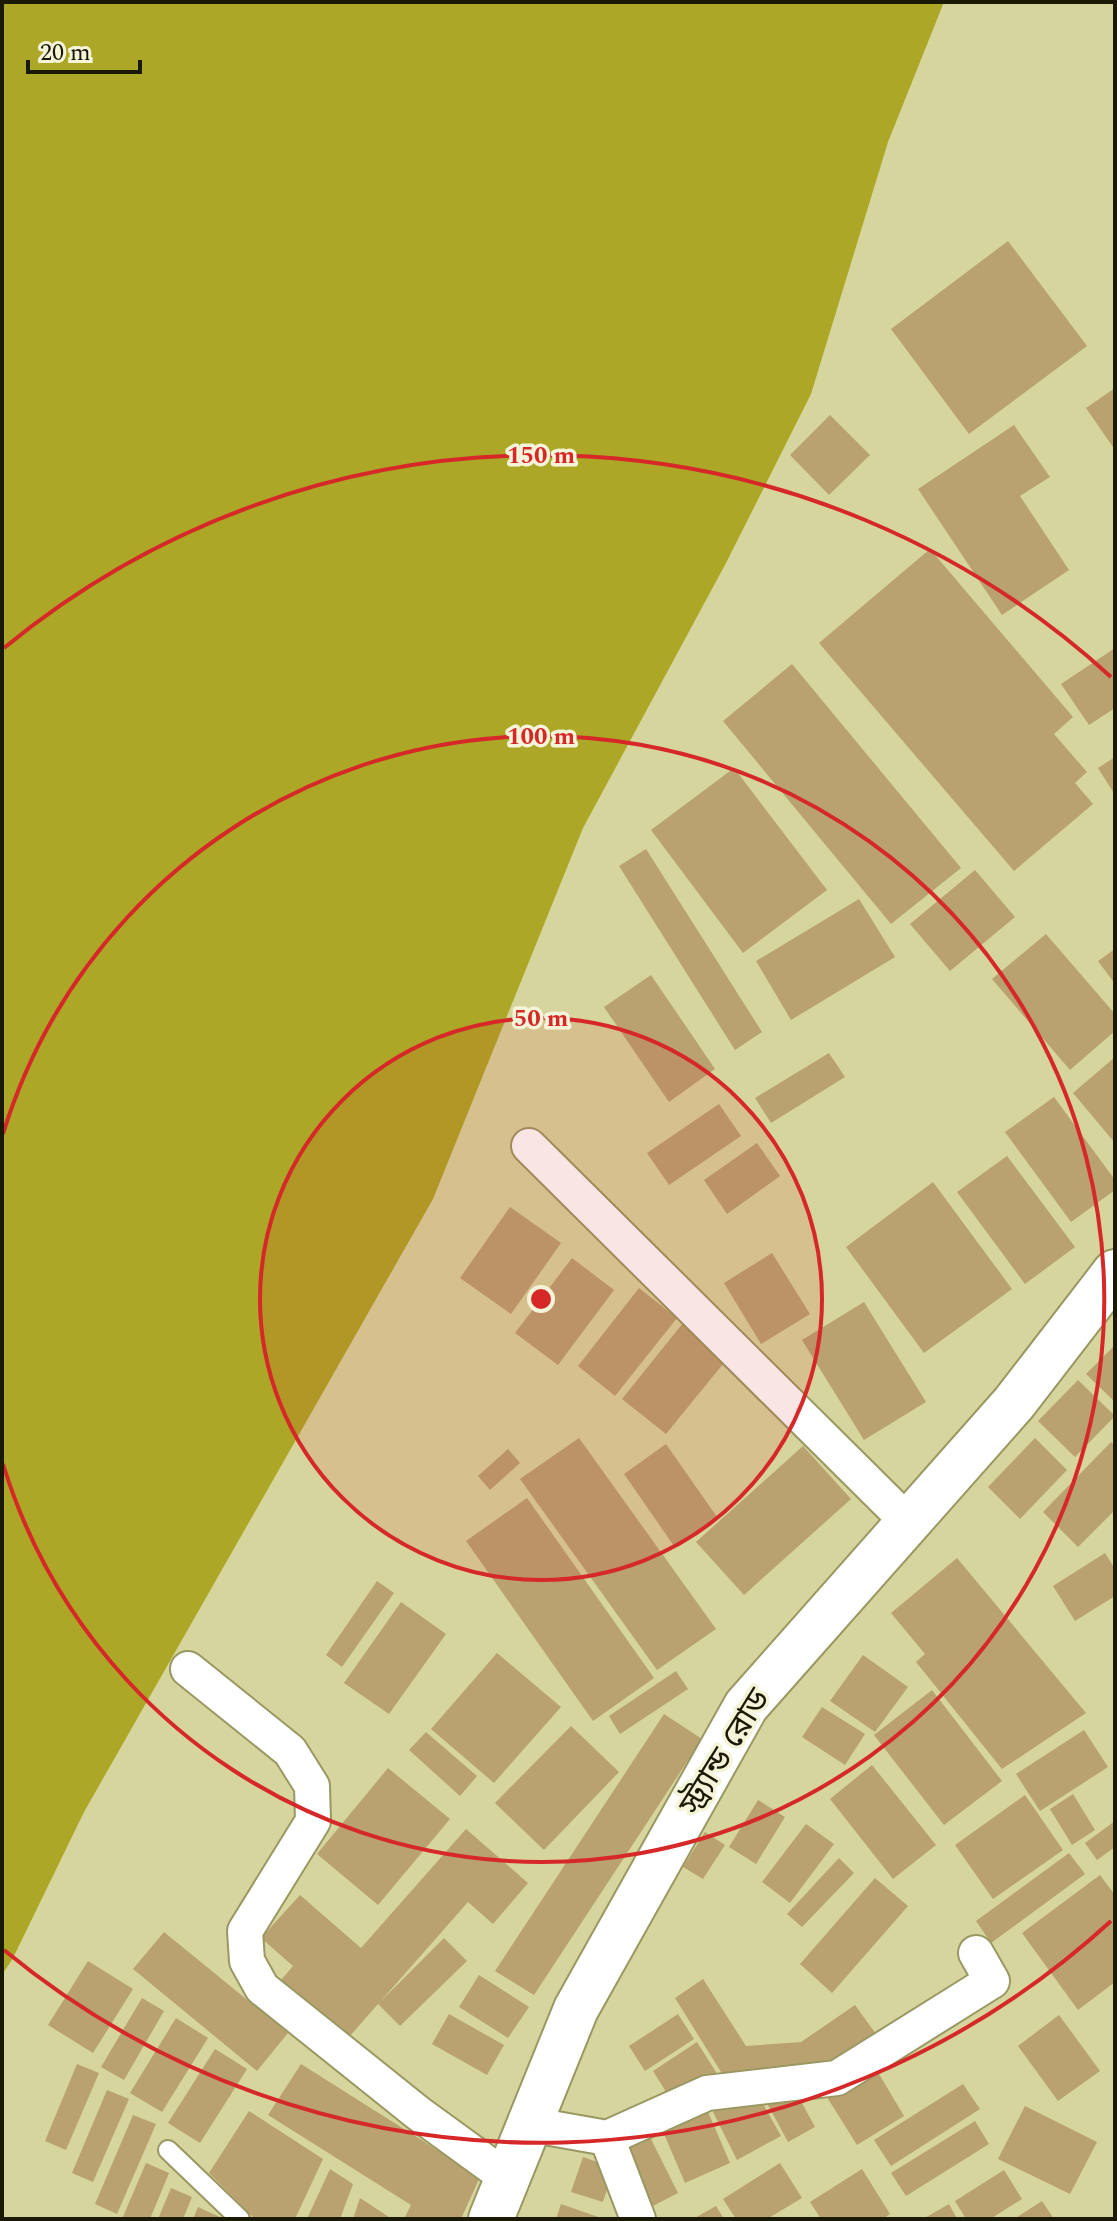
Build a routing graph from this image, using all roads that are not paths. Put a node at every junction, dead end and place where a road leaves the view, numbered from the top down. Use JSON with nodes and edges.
{"nodes":[{"id":1,"x":529,"y":1146,"type":"dead end"},
{"id":2,"x":1115,"y":1272,"type":"edge"},
{"id":3,"x":909,"y":1523,"type":"junction"},
{"id":4,"x":188,"y":1669,"type":"dead end"},
{"id":5,"x":976,"y":1953,"type":"dead end"},
{"id":6,"x":528,"y":2124,"type":"junction"},
{"id":7,"x":607,"y":2138,"type":"junction"},
{"id":8,"x":168,"y":2150,"type":"dead end"},
{"id":9,"x":506,"y":2177,"type":"junction"},
{"id":10,"x":240,"y":2219,"type":"edge"},
{"id":11,"x":491,"y":2219,"type":"edge"},
{"id":12,"x":638,"y":2219,"type":"edge"}],
"edges":[{"from":1,"to":3,"type":"street"},
{"from":2,"to":3,"type":"main road","name":"স্ট্র্যান্ড রোড"},
{"from":3,"to":6,"type":"main road","name":"স্ট্র্যান্ড রোড"},
{"from":4,"to":9,"type":"street"},
{"from":5,"to":7,"type":"street"},
{"from":6,"to":7,"type":"street"},
{"from":6,"to":9,"type":"main road","name":"স্ট্র্যান্ড রোড"},
{"from":7,"to":12,"type":"street"},
{"from":8,"to":10,"type":"lane"},
{"from":9,"to":11,"type":"main road","name":"স্ট্র্যান্ড রোড"}]}
